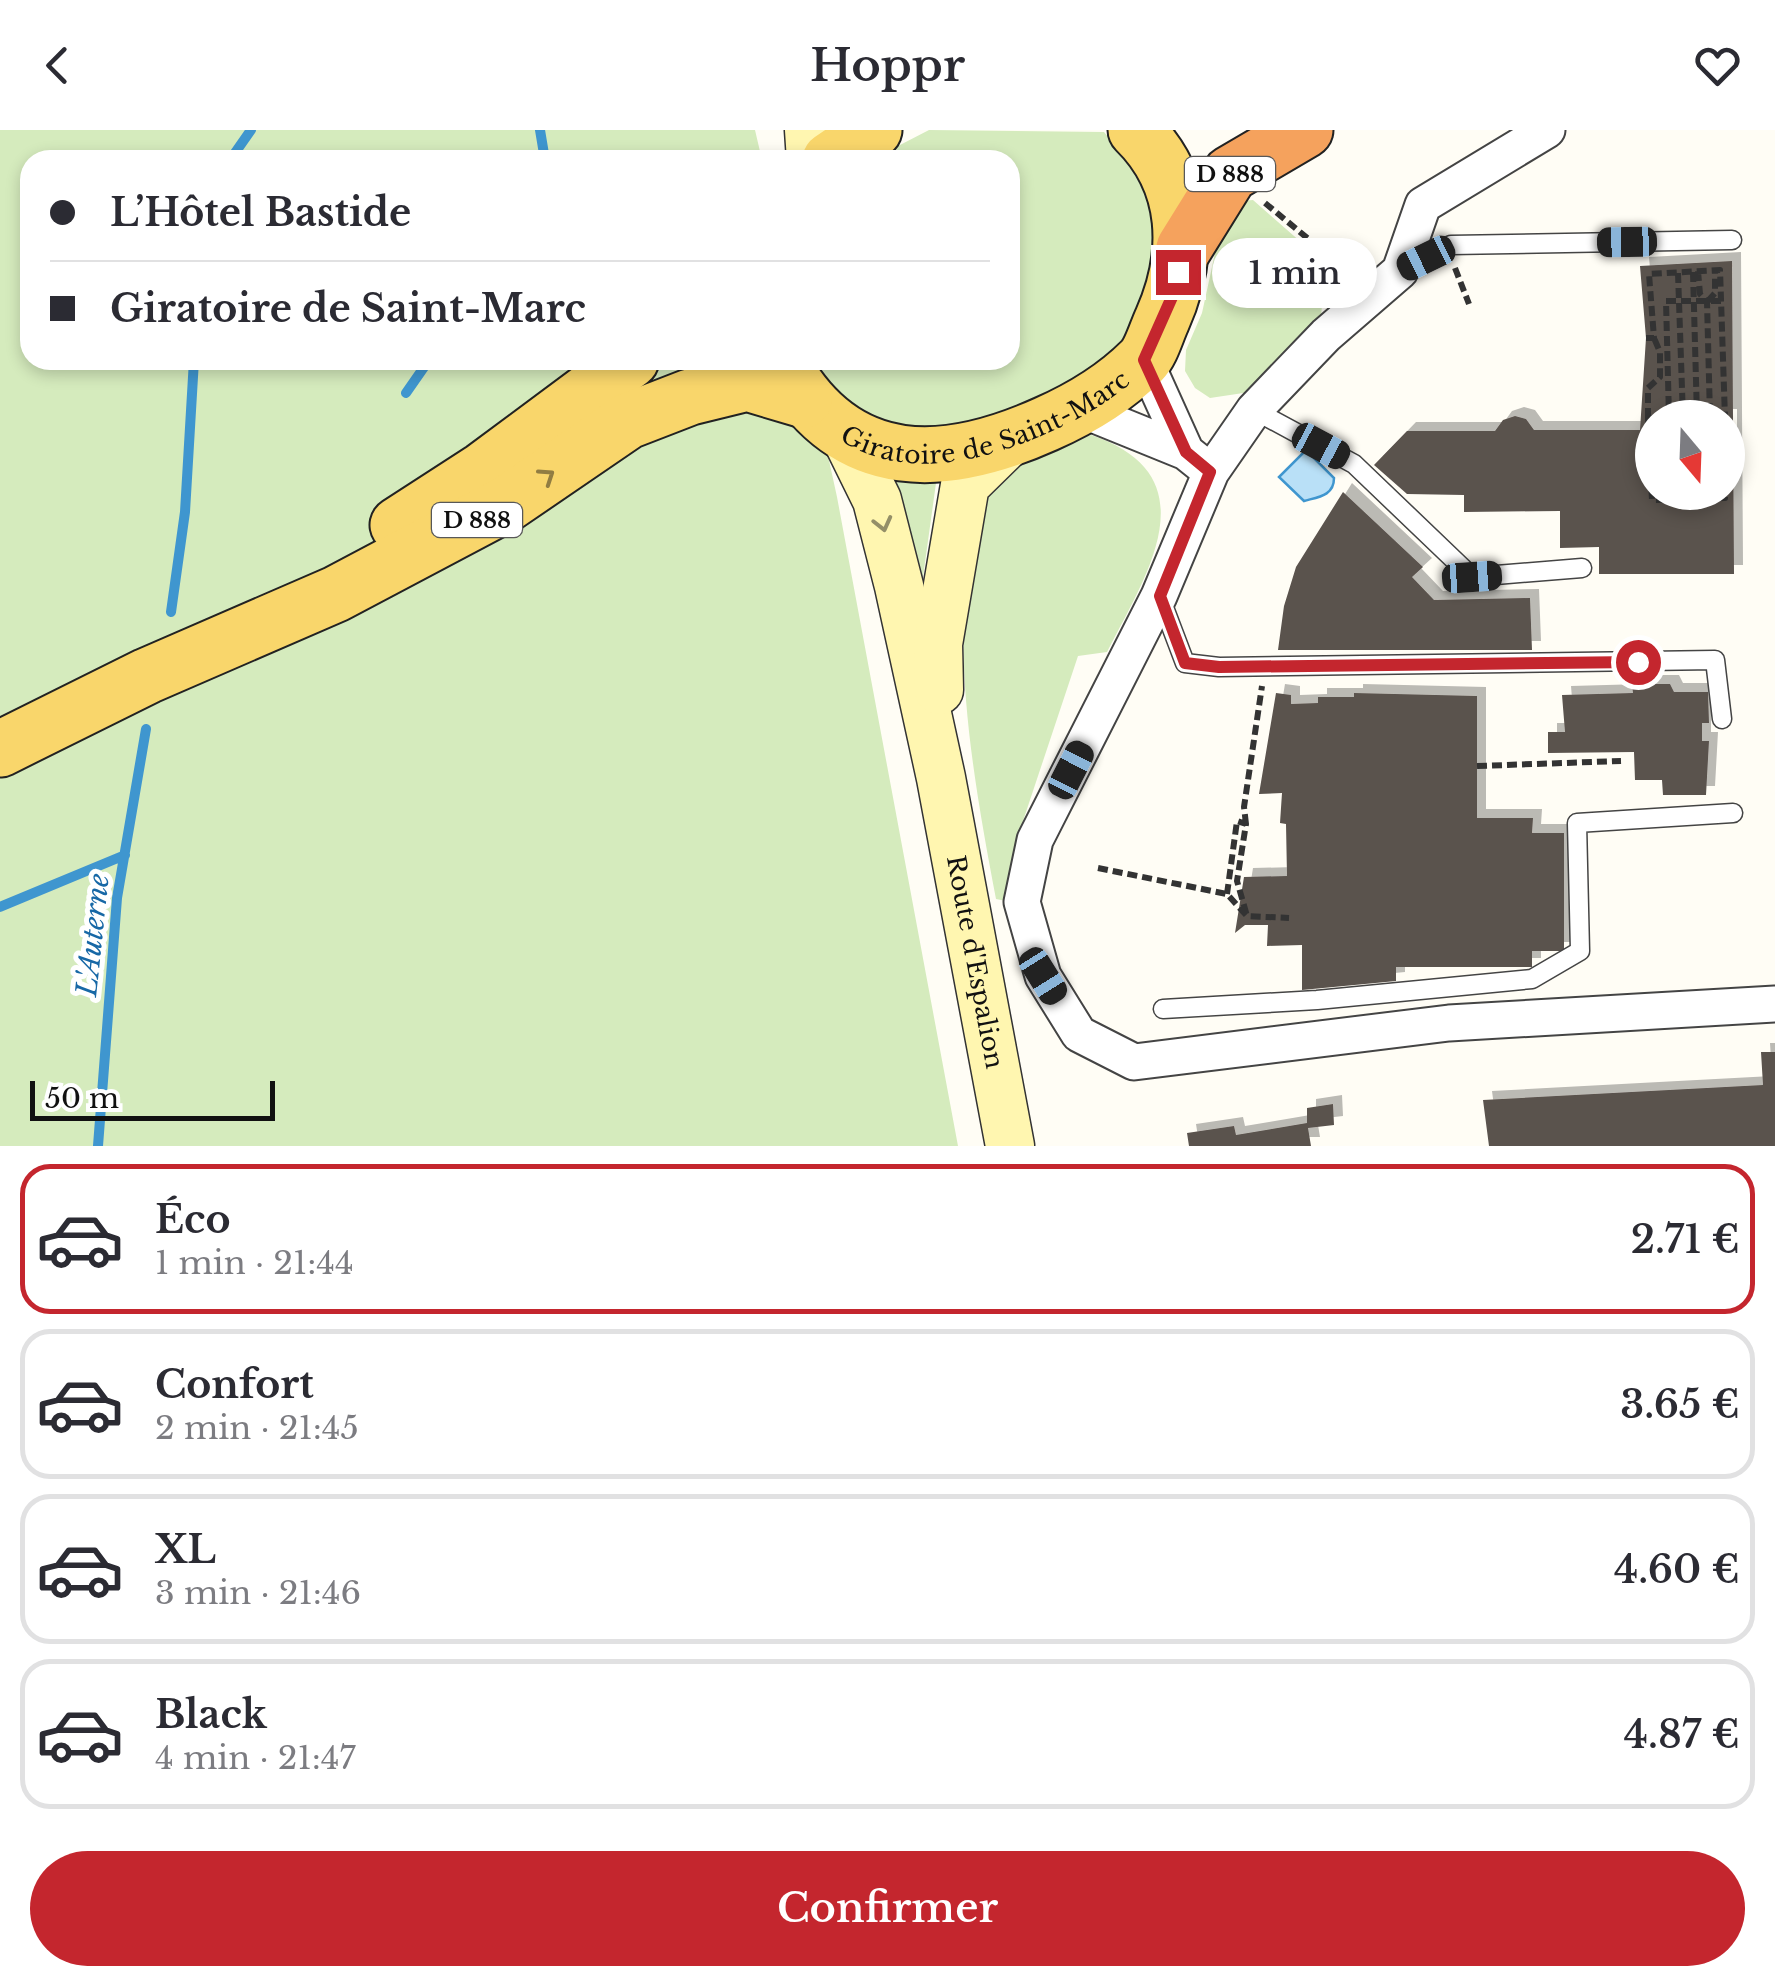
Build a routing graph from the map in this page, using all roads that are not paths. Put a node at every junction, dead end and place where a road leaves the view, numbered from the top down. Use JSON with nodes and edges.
{"nodes":[{"id":1,"x":874,"y":130,"type":"edge"},
{"id":2,"x":1136,"y":130,"type":"edge"},
{"id":3,"x":1305,"y":130,"type":"edge"},
{"id":4,"x":1547,"y":130,"type":"edge"},
{"id":5,"x":845,"y":150,"type":"edge"},
{"id":6,"x":1732,"y":240,"type":"dead end"},
{"id":7,"x":1184,"y":248,"type":"junction"},
{"id":8,"x":1400,"y":271,"type":"junction"},
{"id":9,"x":1144,"y":360,"type":"junction"},
{"id":10,"x":618,"y":370,"type":"edge"},
{"id":11,"x":792,"y":380,"type":"edge"},
{"id":12,"x":1080,"y":408,"type":"junction"},
{"id":13,"x":1254,"y":410,"type":"junction"},
{"id":14,"x":845,"y":435,"type":"junction"},
{"id":15,"x":1010,"y":440,"type":"junction"},
{"id":16,"x":1198,"y":462,"type":"junction"},
{"id":17,"x":1582,"y":568,"type":"dead end"},
{"id":18,"x":1160,"y":596,"type":"junction"},
{"id":19,"x":147,"y":676,"type":"junction"},
{"id":20,"x":1722,"y":719,"type":"dead end"},
{"id":21,"x":0,"y":749,"type":"edge"},
{"id":22,"x":940,"y":778,"type":"junction"},
{"id":23,"x":1732,"y":813,"type":"dead end"},
{"id":24,"x":1775,"y":1004,"type":"edge"},
{"id":25,"x":1163,"y":1010,"type":"dead end"},
{"id":26,"x":1010,"y":1146,"type":"edge"}],
"edges":[{"from":1,"to":5,"type":"main road"},
{"from":2,"to":7,"type":"main road","name":"Giratoire de Saint-Marc"},
{"from":3,"to":7,"type":"highway","number":"D 888"},
{"from":4,"to":8,"type":"street"},
{"from":6,"to":8,"type":"lane"},
{"from":7,"to":9,"type":"main road","name":"Giratoire de Saint-Marc"},
{"from":8,"to":13,"type":"street"},
{"from":9,"to":12,"type":"main road","name":"Giratoire de Saint-Marc"},
{"from":9,"to":16,"type":"street"},
{"from":10,"to":19,"type":"main road","number":"D 888"},
{"from":11,"to":14,"type":"main road","name":"Giratoire de Saint-Marc"},
{"from":19,"to":11,"type":"main road","number":"D 888","one_way":true},
{"from":12,"to":15,"type":"main road","name":"Giratoire de Saint-Marc"},
{"from":12,"to":16,"type":"street"},
{"from":13,"to":16,"type":"street"},
{"from":13,"to":17,"type":"lane"},
{"from":14,"to":15,"type":"main road","name":"Giratoire de Saint-Marc"},
{"from":14,"to":22,"type":"main road","name":"Route d'Espalion","one_way":true},
{"from":15,"to":22,"type":"main road","name":"Route d'Espalion"},
{"from":16,"to":18,"type":"street"},
{"from":18,"to":20,"type":"lane"},
{"from":18,"to":24,"type":"street"},
{"from":19,"to":21,"type":"main road","number":"D 888"},
{"from":22,"to":26,"type":"main road","name":"Route d'Espalion"},
{"from":23,"to":25,"type":"lane"}]}
